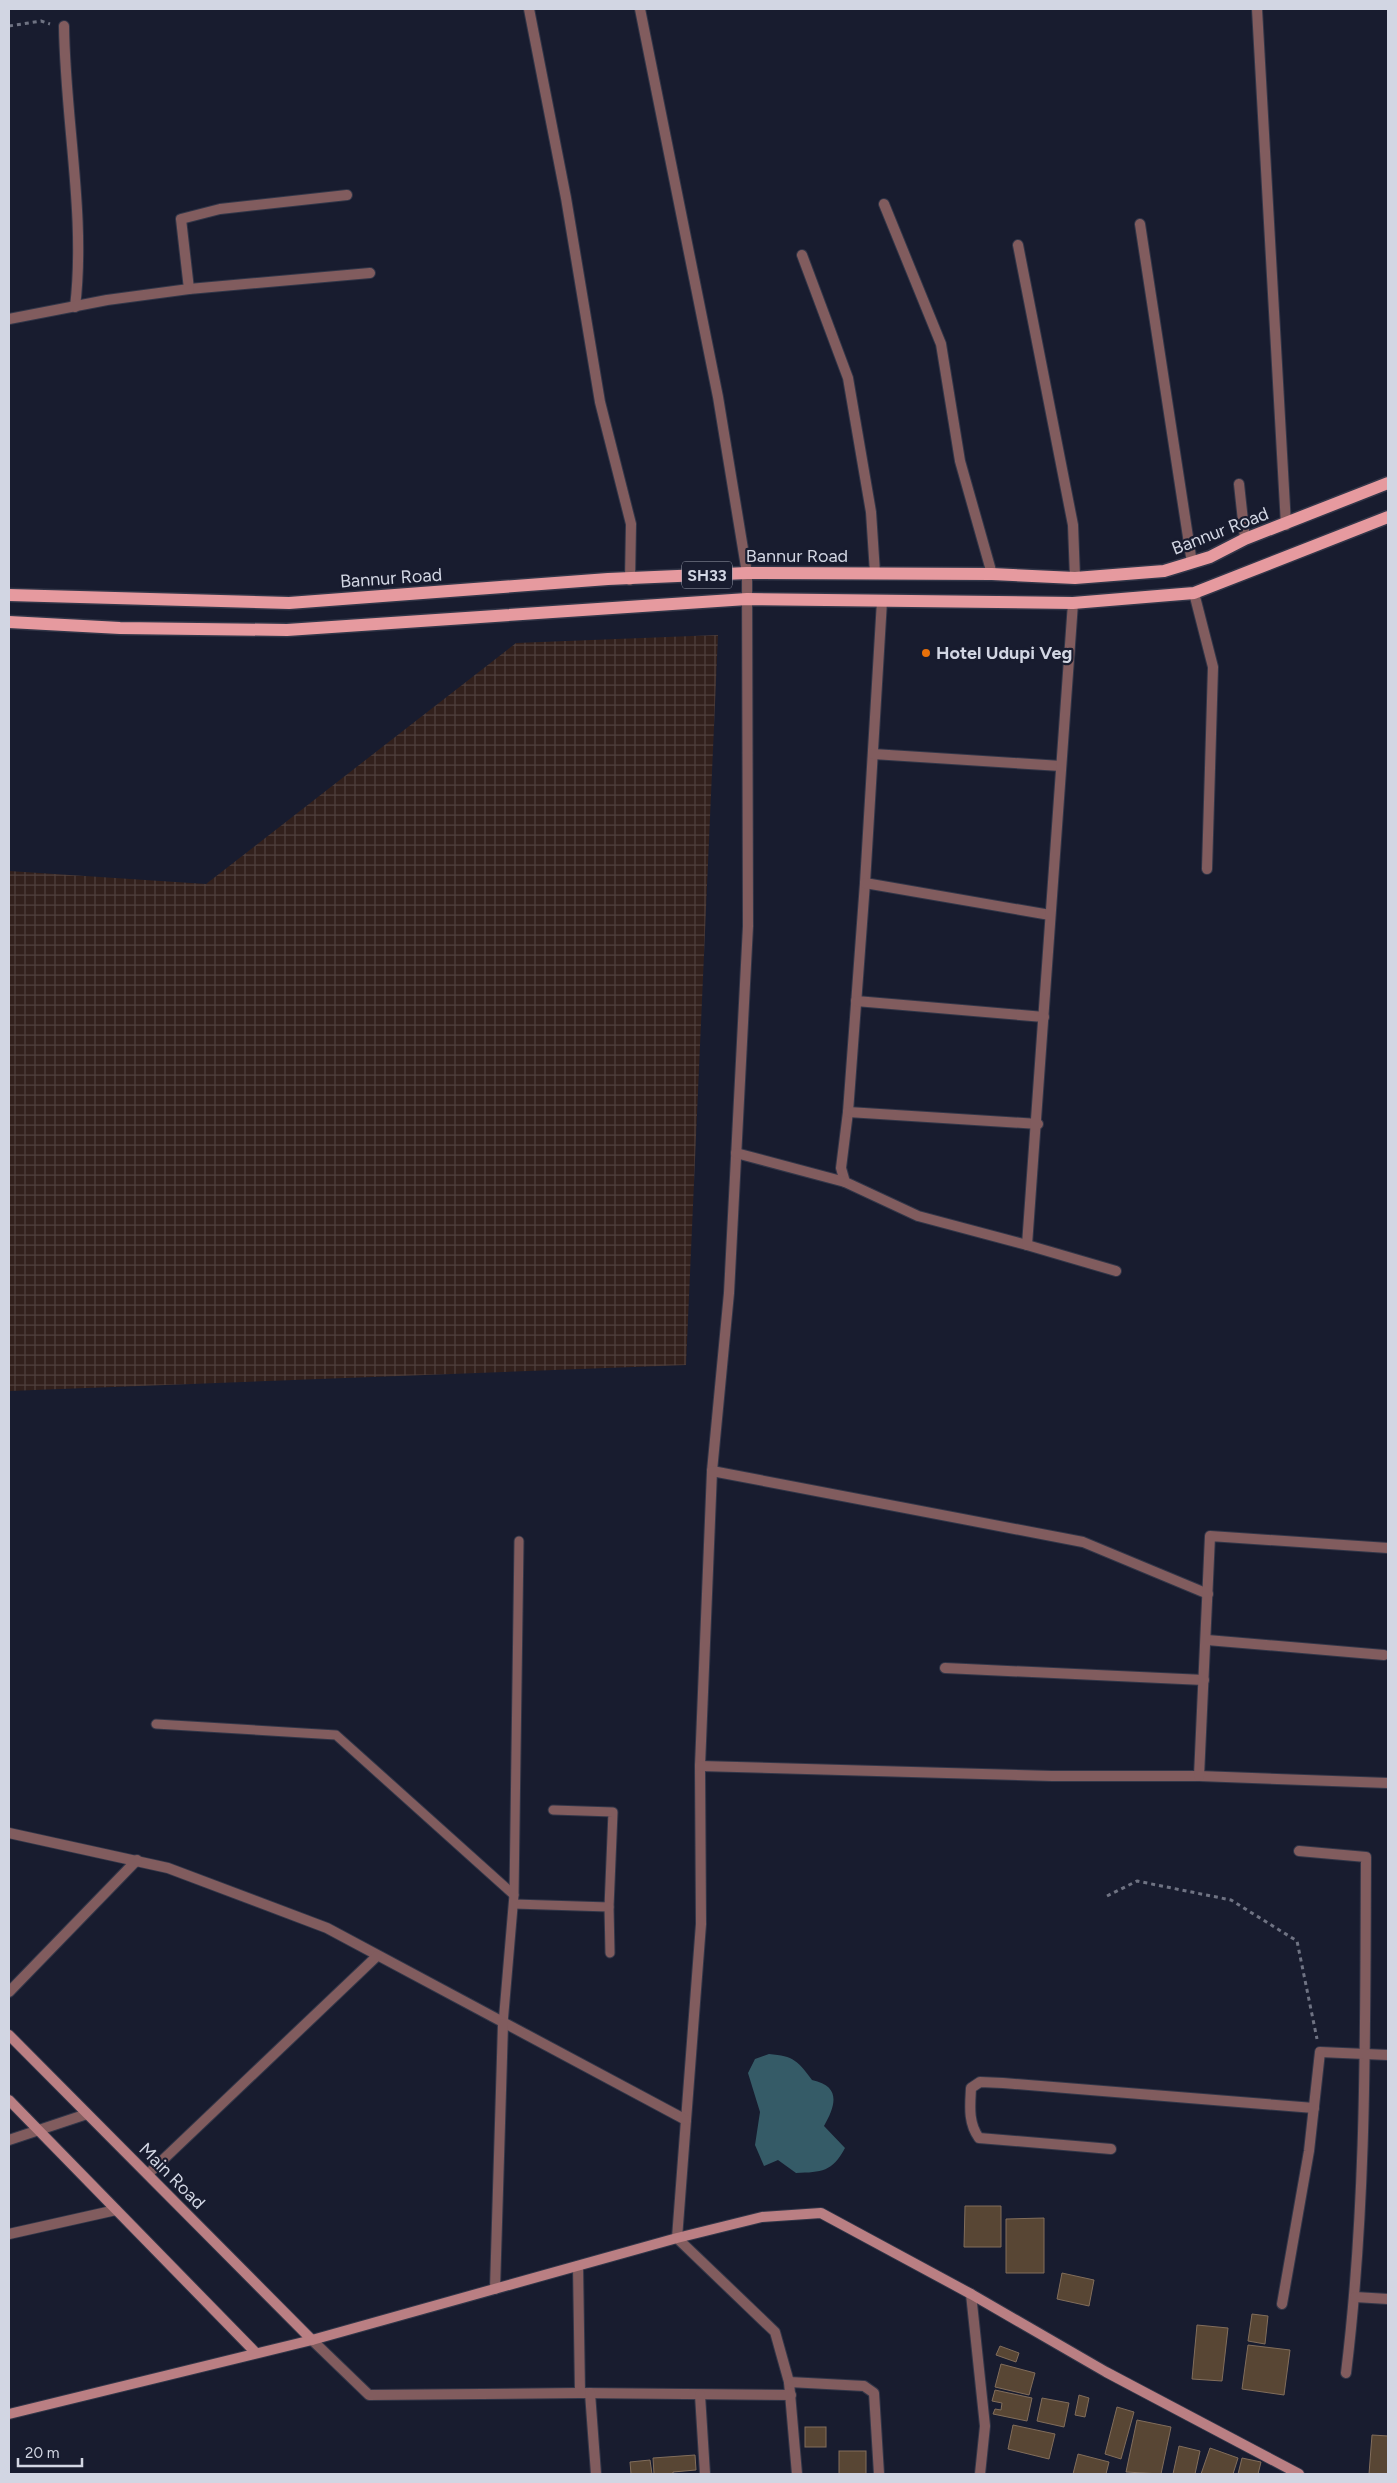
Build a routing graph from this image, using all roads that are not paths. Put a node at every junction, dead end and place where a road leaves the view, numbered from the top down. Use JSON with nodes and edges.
{"nodes":[{"id":1,"x":529,"y":9,"type":"edge"},
{"id":2,"x":640,"y":9,"type":"edge"},
{"id":3,"x":1257,"y":9,"type":"edge"},
{"id":4,"x":64,"y":26,"type":"road end"},
{"id":5,"x":347,"y":195,"type":"dead end"},
{"id":6,"x":884,"y":204,"type":"dead end"},
{"id":7,"x":1140,"y":224,"type":"dead end"},
{"id":8,"x":1018,"y":245,"type":"dead end"},
{"id":9,"x":802,"y":255,"type":"dead end"},
{"id":10,"x":370,"y":273,"type":"dead end"},
{"id":11,"x":189,"y":289,"type":"junction"},
{"id":12,"x":75,"y":307,"type":"junction"},
{"id":13,"x":9,"y":319,"type":"edge"},
{"id":14,"x":1388,"y":483,"type":"edge"},
{"id":15,"x":1239,"y":484,"type":"dead end"},
{"id":16,"x":1388,"y":517,"type":"edge"},
{"id":17,"x":1286,"y":525,"type":"junction"},
{"id":18,"x":1245,"y":539,"type":"junction"},
{"id":19,"x":1192,"y":563,"type":"junction"},
{"id":20,"x":747,"y":573,"type":"junction"},
{"id":21,"x":874,"y":574,"type":"junction"},
{"id":22,"x":992,"y":574,"type":"junction"},
{"id":23,"x":1075,"y":578,"type":"junction"},
{"id":24,"x":630,"y":580,"type":"junction"},
{"id":25,"x":1194,"y":593,"type":"junction"},
{"id":26,"x":9,"y":595,"type":"edge"},
{"id":27,"x":747,"y":599,"type":"junction"},
{"id":28,"x":882,"y":601,"type":"junction"},
{"id":29,"x":1073,"y":603,"type":"junction"},
{"id":30,"x":9,"y":622,"type":"edge"},
{"id":31,"x":873,"y":754,"type":"junction"},
{"id":32,"x":1061,"y":766,"type":"junction"},
{"id":33,"x":1207,"y":869,"type":"dead end"},
{"id":34,"x":865,"y":883,"type":"junction"},
{"id":35,"x":1050,"y":915,"type":"junction"},
{"id":36,"x":856,"y":1001,"type":"junction"},
{"id":37,"x":1044,"y":1016,"type":"junction"},
{"id":38,"x":848,"y":1112,"type":"junction"},
{"id":39,"x":1038,"y":1124,"type":"junction"},
{"id":40,"x":736,"y":1153,"type":"junction"},
{"id":41,"x":846,"y":1182,"type":"junction"},
{"id":42,"x":1027,"y":1245,"type":"junction"},
{"id":43,"x":1116,"y":1271,"type":"dead end"},
{"id":44,"x":712,"y":1470,"type":"junction"},
{"id":45,"x":519,"y":1541,"type":"dead end"},
{"id":46,"x":1388,"y":1548,"type":"edge"},
{"id":47,"x":1208,"y":1594,"type":"junction"},
{"id":48,"x":1207,"y":1640,"type":"junction"},
{"id":49,"x":1384,"y":1655,"type":"dead end"},
{"id":50,"x":945,"y":1668,"type":"dead end"},
{"id":51,"x":1204,"y":1680,"type":"junction"},
{"id":52,"x":156,"y":1724,"type":"dead end"},
{"id":53,"x":700,"y":1766,"type":"junction"},
{"id":54,"x":1199,"y":1776,"type":"junction"},
{"id":55,"x":1388,"y":1783,"type":"edge"},
{"id":56,"x":553,"y":1810,"type":"dead end"},
{"id":57,"x":9,"y":1833,"type":"edge"},
{"id":58,"x":1299,"y":1851,"type":"dead end"},
{"id":59,"x":137,"y":1860,"type":"junction"},
{"id":60,"x":514,"y":1899,"type":"junction"},
{"id":61,"x":609,"y":1907,"type":"junction"},
{"id":62,"x":610,"y":1953,"type":"dead end"},
{"id":63,"x":377,"y":1956,"type":"junction"},
{"id":64,"x":9,"y":1992,"type":"edge"},
{"id":65,"x":503,"y":2024,"type":"junction"},
{"id":66,"x":9,"y":2035,"type":"edge"},
{"id":67,"x":1365,"y":2054,"type":"junction"},
{"id":68,"x":1388,"y":2055,"type":"edge"},
{"id":69,"x":9,"y":2100,"type":"edge"},
{"id":70,"x":1314,"y":2108,"type":"junction"},
{"id":71,"x":87,"y":2114,"type":"junction"},
{"id":72,"x":686,"y":2120,"type":"junction"},
{"id":73,"x":39,"y":2131,"type":"junction"},
{"id":74,"x":9,"y":2140,"type":"edge"},
{"id":75,"x":1111,"y":2149,"type":"dead end"},
{"id":76,"x":148,"y":2174,"type":"junction"},
{"id":77,"x":116,"y":2210,"type":"junction"},
{"id":78,"x":9,"y":2234,"type":"edge"},
{"id":79,"x":677,"y":2238,"type":"junction"},
{"id":80,"x":578,"y":2266,"type":"junction"},
{"id":81,"x":495,"y":2288,"type":"junction"},
{"id":82,"x":971,"y":2294,"type":"junction"},
{"id":83,"x":1356,"y":2297,"type":"junction"},
{"id":84,"x":1388,"y":2299,"type":"edge"},
{"id":85,"x":1282,"y":2304,"type":"dead end"},
{"id":86,"x":312,"y":2340,"type":"junction"},
{"id":87,"x":256,"y":2353,"type":"junction"},
{"id":88,"x":1346,"y":2373,"type":"dead end"},
{"id":89,"x":789,"y":2382,"type":"junction"},
{"id":90,"x":585,"y":2392,"type":"junction"},
{"id":91,"x":700,"y":2395,"type":"junction"},
{"id":92,"x":791,"y":2395,"type":"junction"},
{"id":93,"x":9,"y":2414,"type":"edge"},
{"id":94,"x":596,"y":2474,"type":"edge"},
{"id":95,"x":705,"y":2474,"type":"edge"},
{"id":96,"x":797,"y":2474,"type":"edge"},
{"id":97,"x":879,"y":2474,"type":"edge"},
{"id":98,"x":980,"y":2474,"type":"edge"},
{"id":99,"x":1299,"y":2474,"type":"edge"}],
"edges":[{"from":1,"to":24,"type":"street"},
{"from":2,"to":20,"type":"street"},
{"from":3,"to":17,"type":"street"},
{"from":4,"to":12,"type":"street"},
{"from":5,"to":11,"type":"street"},
{"from":6,"to":22,"type":"street"},
{"from":7,"to":19,"type":"street"},
{"from":8,"to":23,"type":"street"},
{"from":9,"to":21,"type":"street"},
{"from":10,"to":11,"type":"street"},
{"from":11,"to":12,"type":"street"},
{"from":12,"to":13,"type":"street"},
{"from":14,"to":17,"type":"main road","name":"Bannur Road","number":"SH33"},
{"from":15,"to":18,"type":"street"},
{"from":16,"to":25,"type":"main road"},
{"from":17,"to":18,"type":"main road","name":"Bannur Road","number":"SH33"},
{"from":18,"to":19,"type":"main road","name":"Bannur Road","number":"SH33"},
{"from":19,"to":23,"type":"main road","name":"Bannur Road","number":"SH33"},
{"from":20,"to":21,"type":"main road","name":"Bannur Road","number":"SH33"},
{"from":20,"to":24,"type":"main road","name":"Bannur Road","number":"SH33"},
{"from":20,"to":27,"type":"street"},
{"from":21,"to":22,"type":"main road","name":"Bannur Road","number":"SH33"},
{"from":22,"to":23,"type":"main road","name":"Bannur Road","number":"SH33"},
{"from":24,"to":26,"type":"main road","name":"Bannur Road","number":"SH33"},
{"from":25,"to":29,"type":"main road"},
{"from":25,"to":33,"type":"street"},
{"from":27,"to":28,"type":"main road"},
{"from":27,"to":30,"type":"main road"},
{"from":27,"to":40,"type":"street"},
{"from":28,"to":29,"type":"main road"},
{"from":28,"to":31,"type":"street"},
{"from":29,"to":32,"type":"street"},
{"from":31,"to":32,"type":"street"},
{"from":31,"to":34,"type":"street"},
{"from":32,"to":35,"type":"street"},
{"from":34,"to":35,"type":"street"},
{"from":34,"to":36,"type":"street"},
{"from":35,"to":37,"type":"street"},
{"from":36,"to":37,"type":"street"},
{"from":36,"to":38,"type":"street"},
{"from":37,"to":39,"type":"street"},
{"from":38,"to":39,"type":"street"},
{"from":38,"to":41,"type":"street"},
{"from":39,"to":42,"type":"street"},
{"from":40,"to":41,"type":"street"},
{"from":40,"to":44,"type":"street"},
{"from":41,"to":42,"type":"street"},
{"from":42,"to":43,"type":"street"},
{"from":44,"to":47,"type":"street"},
{"from":44,"to":53,"type":"street"},
{"from":45,"to":60,"type":"lane"},
{"from":46,"to":47,"type":"street"},
{"from":47,"to":48,"type":"street"},
{"from":48,"to":49,"type":"street"},
{"from":48,"to":51,"type":"street"},
{"from":50,"to":51,"type":"street"},
{"from":51,"to":54,"type":"street"},
{"from":52,"to":60,"type":"lane"},
{"from":53,"to":54,"type":"street"},
{"from":53,"to":72,"type":"street"},
{"from":54,"to":55,"type":"street"},
{"from":56,"to":61,"type":"lane"},
{"from":57,"to":59,"type":"street"},
{"from":58,"to":67,"type":"street"},
{"from":59,"to":63,"type":"street"},
{"from":59,"to":64,"type":"street"},
{"from":60,"to":61,"type":"lane"},
{"from":60,"to":65,"type":"lane"},
{"from":61,"to":62,"type":"lane"},
{"from":63,"to":65,"type":"street"},
{"from":63,"to":76,"type":"street"},
{"from":65,"to":72,"type":"street"},
{"from":65,"to":81,"type":"street"},
{"from":66,"to":71,"type":"street","name":"Main Road"},
{"from":67,"to":68,"type":"street"},
{"from":67,"to":70,"type":"street"},
{"from":67,"to":83,"type":"street"},
{"from":69,"to":73,"type":"street"},
{"from":70,"to":75,"type":"street"},
{"from":70,"to":85,"type":"street"},
{"from":71,"to":73,"type":"street"},
{"from":71,"to":76,"type":"street","name":"Main Road"},
{"from":72,"to":79,"type":"street"},
{"from":73,"to":74,"type":"street"},
{"from":73,"to":77,"type":"street"},
{"from":76,"to":86,"type":"street","name":"Main Road"},
{"from":77,"to":78,"type":"street"},
{"from":77,"to":87,"type":"street"},
{"from":79,"to":80,"type":"street"},
{"from":79,"to":82,"type":"street"},
{"from":79,"to":89,"type":"street"},
{"from":80,"to":81,"type":"street"},
{"from":80,"to":90,"type":"street"},
{"from":81,"to":86,"type":"street"},
{"from":82,"to":98,"type":"street"},
{"from":82,"to":99,"type":"street"},
{"from":83,"to":84,"type":"street"},
{"from":83,"to":88,"type":"street"},
{"from":86,"to":87,"type":"street"},
{"from":86,"to":90,"type":"street"},
{"from":87,"to":93,"type":"street"},
{"from":89,"to":92,"type":"street"},
{"from":89,"to":97,"type":"street"},
{"from":90,"to":91,"type":"street"},
{"from":90,"to":94,"type":"street"},
{"from":91,"to":92,"type":"street"},
{"from":91,"to":95,"type":"street"},
{"from":92,"to":96,"type":"street"}]}
